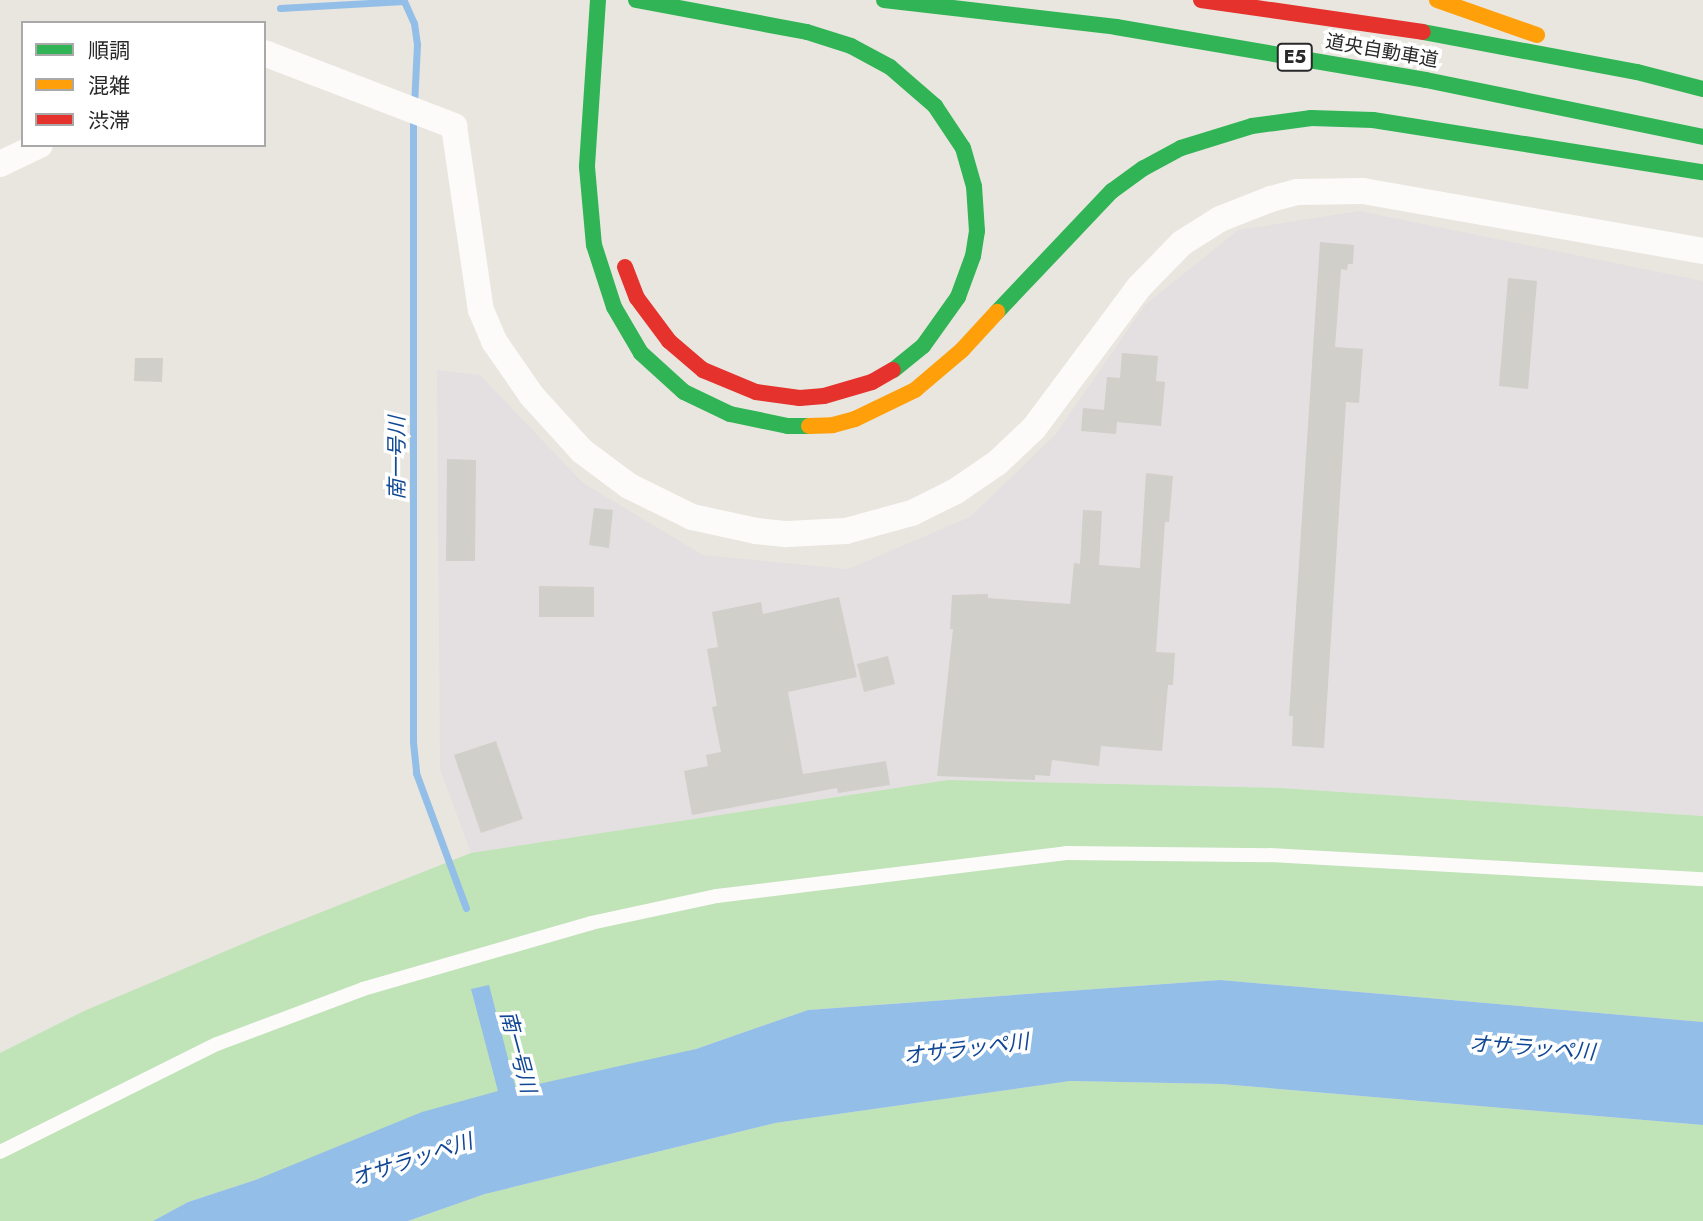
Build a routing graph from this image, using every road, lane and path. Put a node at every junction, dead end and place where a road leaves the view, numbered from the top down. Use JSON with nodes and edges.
{"nodes":[{"id":1,"x":598,"y":0,"type":"edge"},
{"id":2,"x":636,"y":0,"type":"edge"},
{"id":3,"x":884,"y":0,"type":"edge"},
{"id":4,"x":1201,"y":0,"type":"edge"},
{"id":5,"x":1437,"y":0,"type":"edge"},
{"id":6,"x":266,"y":54,"type":"edge"},
{"id":7,"x":1637,"y":72,"type":"junction"},
{"id":8,"x":1703,"y":89,"type":"edge"},
{"id":9,"x":1703,"y":137,"type":"edge"},
{"id":10,"x":36,"y":147,"type":"edge"},
{"id":11,"x":0,"y":164,"type":"edge"},
{"id":12,"x":1703,"y":172,"type":"edge"},
{"id":13,"x":620,"y":249,"type":"dead end"},
{"id":14,"x":1703,"y":251,"type":"edge"},
{"id":15,"x":1703,"y":879,"type":"edge"},
{"id":16,"x":0,"y":1152,"type":"edge"}],
"edges":[{"from":1,"to":12,"type":"highway"},
{"from":2,"to":13,"type":"highway"},
{"from":3,"to":9,"type":"highway","name":"道央自動車道","number":"E5"},
{"from":4,"to":7,"type":"highway","name":"道央自動車道","number":"E5"},
{"from":5,"to":7,"type":"highway"},
{"from":6,"to":14,"type":"street"},
{"from":7,"to":8,"type":"highway","name":"道央自動車道","number":"E5"},
{"from":10,"to":11,"type":"street"},
{"from":15,"to":16,"type":"lane"}]}
